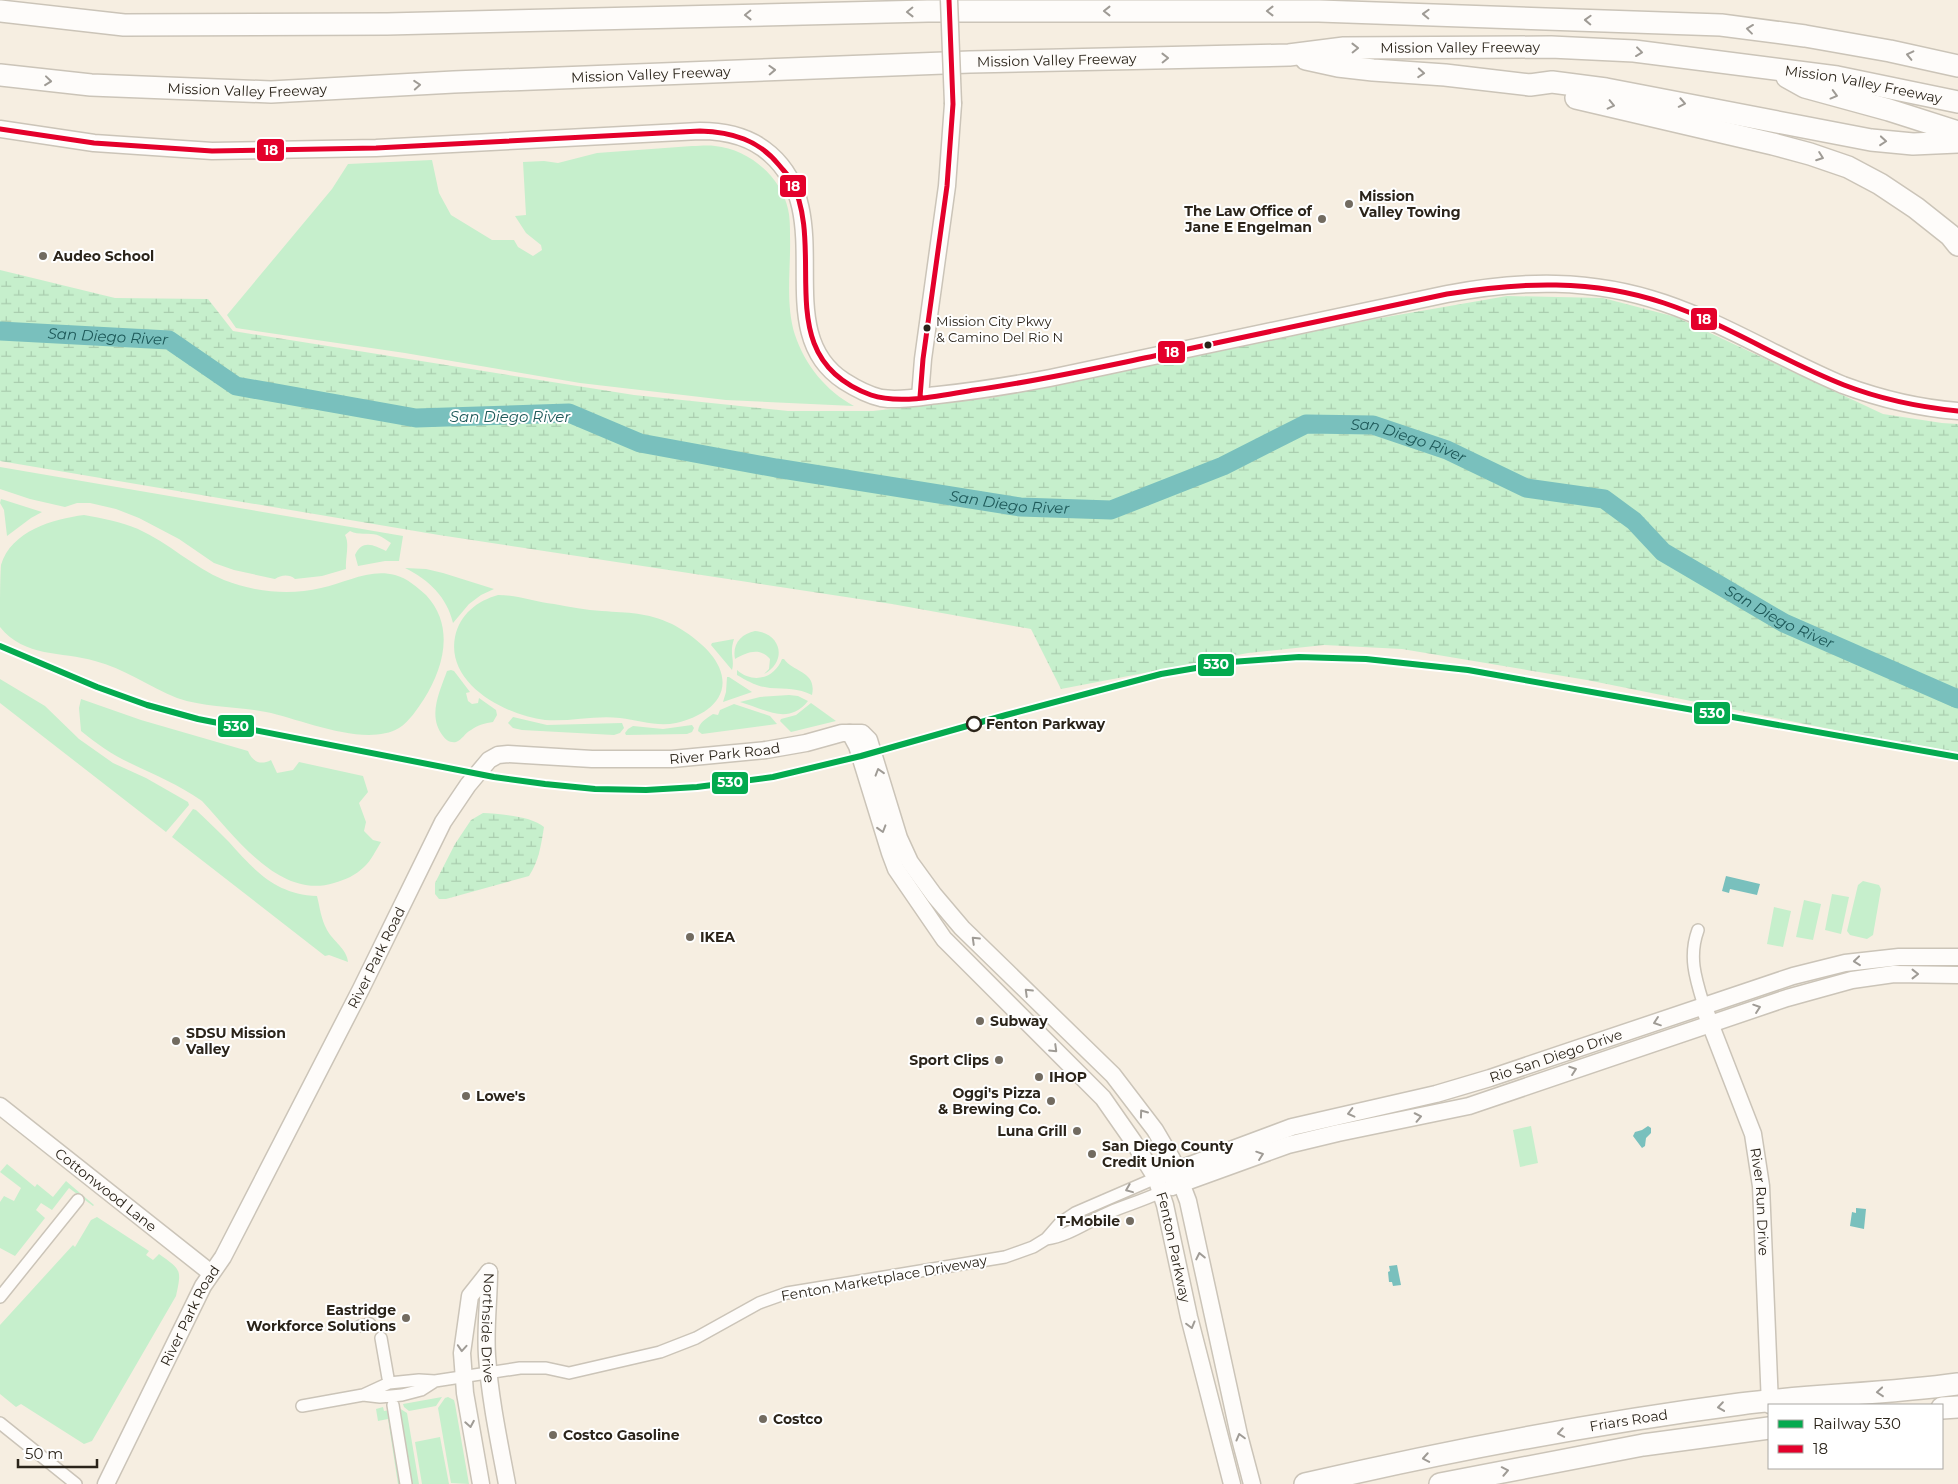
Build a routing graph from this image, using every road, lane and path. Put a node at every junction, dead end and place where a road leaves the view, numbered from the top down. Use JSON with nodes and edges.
{"nodes":[{"id":1,"x":949,"y":0,"type":"edge"},
{"id":2,"x":1410,"y":0,"type":"edge"},
{"id":3,"x":1319,"y":10,"type":"junction"},
{"id":4,"x":0,"y":11,"type":"edge"},
{"id":5,"x":1289,"y":55,"type":"junction"},
{"id":6,"x":1958,"y":66,"type":"edge"},
{"id":7,"x":1774,"y":70,"type":"junction"},
{"id":8,"x":0,"y":75,"type":"edge"},
{"id":9,"x":1530,"y":85,"type":"junction"},
{"id":10,"x":1958,"y":102,"type":"edge"},
{"id":11,"x":0,"y":128,"type":"edge"},
{"id":12,"x":1958,"y":132,"type":"edge"},
{"id":13,"x":1958,"y":142,"type":"edge"},
{"id":14,"x":1958,"y":244,"type":"edge"},
{"id":15,"x":920,"y":397,"type":"junction"},
{"id":16,"x":1958,"y":411,"type":"edge"},
{"id":17,"x":850,"y":733,"type":"junction"},
{"id":18,"x":871,"y":791,"type":"junction"},
{"id":19,"x":890,"y":809,"type":"junction"},
{"id":20,"x":1698,"y":930,"type":"dead end"},
{"id":21,"x":1958,"y":957,"type":"edge"},
{"id":22,"x":1958,"y":975,"type":"edge"},
{"id":23,"x":1704,"y":1006,"type":"junction"},
{"id":24,"x":1711,"y":1023,"type":"junction"},
{"id":25,"x":1464,"y":1086,"type":"junction"},
{"id":26,"x":0,"y":1106,"type":"edge"},
{"id":27,"x":1470,"y":1106,"type":"junction"},
{"id":28,"x":1179,"y":1177,"type":"junction"},
{"id":29,"x":1158,"y":1185,"type":"junction"},
{"id":30,"x":78,"y":1200,"type":"dead end"},
{"id":31,"x":1046,"y":1239,"type":"junction"},
{"id":32,"x":211,"y":1274,"type":"junction"},
{"id":33,"x":0,"y":1296,"type":"edge"},
{"id":34,"x":381,"y":1338,"type":"dead end"},
{"id":35,"x":488,"y":1372,"type":"junction"},
{"id":36,"x":463,"y":1376,"type":"junction"},
{"id":37,"x":388,"y":1378,"type":"dead end"},
{"id":38,"x":1958,"y":1384,"type":"edge"},
{"id":39,"x":1770,"y":1403,"type":"edge"},
{"id":40,"x":393,"y":1405,"type":"dead end"},
{"id":41,"x":302,"y":1406,"type":"dead end"},
{"id":42,"x":1958,"y":1407,"type":"edge"},
{"id":43,"x":1943,"y":1408,"type":"edge"},
{"id":44,"x":0,"y":1423,"type":"edge"},
{"id":45,"x":1768,"y":1428,"type":"edge"},
{"id":46,"x":76,"y":1484,"type":"edge"},
{"id":47,"x":106,"y":1484,"type":"edge"},
{"id":48,"x":406,"y":1484,"type":"edge"},
{"id":49,"x":481,"y":1484,"type":"edge"},
{"id":50,"x":507,"y":1484,"type":"edge"},
{"id":51,"x":1232,"y":1484,"type":"edge"},
{"id":52,"x":1252,"y":1484,"type":"edge"},
{"id":53,"x":1305,"y":1484,"type":"edge"},
{"id":54,"x":1440,"y":1484,"type":"edge"}],
"edges":[{"from":1,"to":15,"type":"main road","bridge":true},
{"from":2,"to":3,"type":"highway"},
{"from":3,"to":4,"type":"highway","one_way":true},
{"from":6,"to":3,"type":"highway","one_way":true},
{"from":5,"to":7,"type":"highway","name":"Mission Valley Freeway","one_way":true},
{"from":8,"to":5,"type":"highway","name":"Mission Valley Freeway","one_way":true},
{"from":5,"to":9,"type":"highway","one_way":true},
{"from":7,"to":10,"type":"highway","name":"Mission Valley Freeway"},
{"from":7,"to":12,"type":"highway","one_way":true},
{"from":9,"to":13,"type":"highway","one_way":true},
{"from":9,"to":14,"type":"highway","one_way":true},
{"from":11,"to":15,"type":"main road"},
{"from":15,"to":16,"type":"main road"},
{"from":17,"to":18,"type":"main road","name":"Fenton Parkway"},
{"from":19,"to":17,"type":"main road","name":"Fenton Parkway","one_way":true},
{"from":17,"to":32,"type":"main road","name":"River Park Road"},
{"from":18,"to":19,"type":"main road"},
{"from":18,"to":29,"type":"main road","name":"Fenton Parkway","one_way":true},
{"from":28,"to":19,"type":"main road","name":"Fenton Parkway","one_way":true},
{"from":20,"to":23,"type":"street"},
{"from":21,"to":23,"type":"main road","name":"Rio San Diego Drive","one_way":true},
{"from":24,"to":22,"type":"main road","name":"Rio San Diego Drive","one_way":true},
{"from":23,"to":24,"type":"main road","name":"River Run Drive"},
{"from":23,"to":25,"type":"main road","name":"Rio San Diego Drive","one_way":true},
{"from":27,"to":24,"type":"main road","name":"Rio San Diego Drive","one_way":true},
{"from":24,"to":39,"type":"main road","name":"River Run Drive"},
{"from":25,"to":27,"type":"main road"},
{"from":25,"to":28,"type":"main road","name":"Rio San Diego Drive","one_way":true},
{"from":26,"to":32,"type":"main road","name":"Cottonwood Lane"},
{"from":28,"to":27,"type":"main road","name":"Rio San Diego Drive","one_way":true},
{"from":28,"to":29,"type":"main road","name":"Rio San Diego Drive"},
{"from":52,"to":28,"type":"main road","name":"Fenton Parkway","one_way":true},
{"from":29,"to":31,"type":"street","name":"Fenton Marketplace Driveway","one_way":true},
{"from":29,"to":31,"type":"street","name":"Fenton Marketplace Driveway"},
{"from":29,"to":51,"type":"main road","name":"Fenton Parkway","one_way":true},
{"from":30,"to":33,"type":"street"},
{"from":31,"to":35,"type":"street","name":"Fenton Marketplace Driveway"},
{"from":32,"to":47,"type":"main road","name":"River Park Road"},
{"from":34,"to":37,"type":"street"},
{"from":35,"to":36,"type":"street","name":"Fenton Marketplace Driveway"},
{"from":35,"to":36,"type":"main road","name":"Northside Drive","one_way":true},
{"from":35,"to":50,"type":"main road","name":"Northside Drive"},
{"from":36,"to":41,"type":"street","name":"Fenton Marketplace Driveway"},
{"from":36,"to":49,"type":"main road","name":"Northside Drive","one_way":true},
{"from":38,"to":39,"type":"highway","name":"Friars Road","one_way":true},
{"from":39,"to":53,"type":"highway","name":"Friars Road","one_way":true},
{"from":40,"to":48,"type":"street"},
{"from":42,"to":43,"type":"highway"},
{"from":44,"to":46,"type":"street"},
{"from":54,"to":45,"type":"highway","name":"Friars Road","one_way":true}]}
